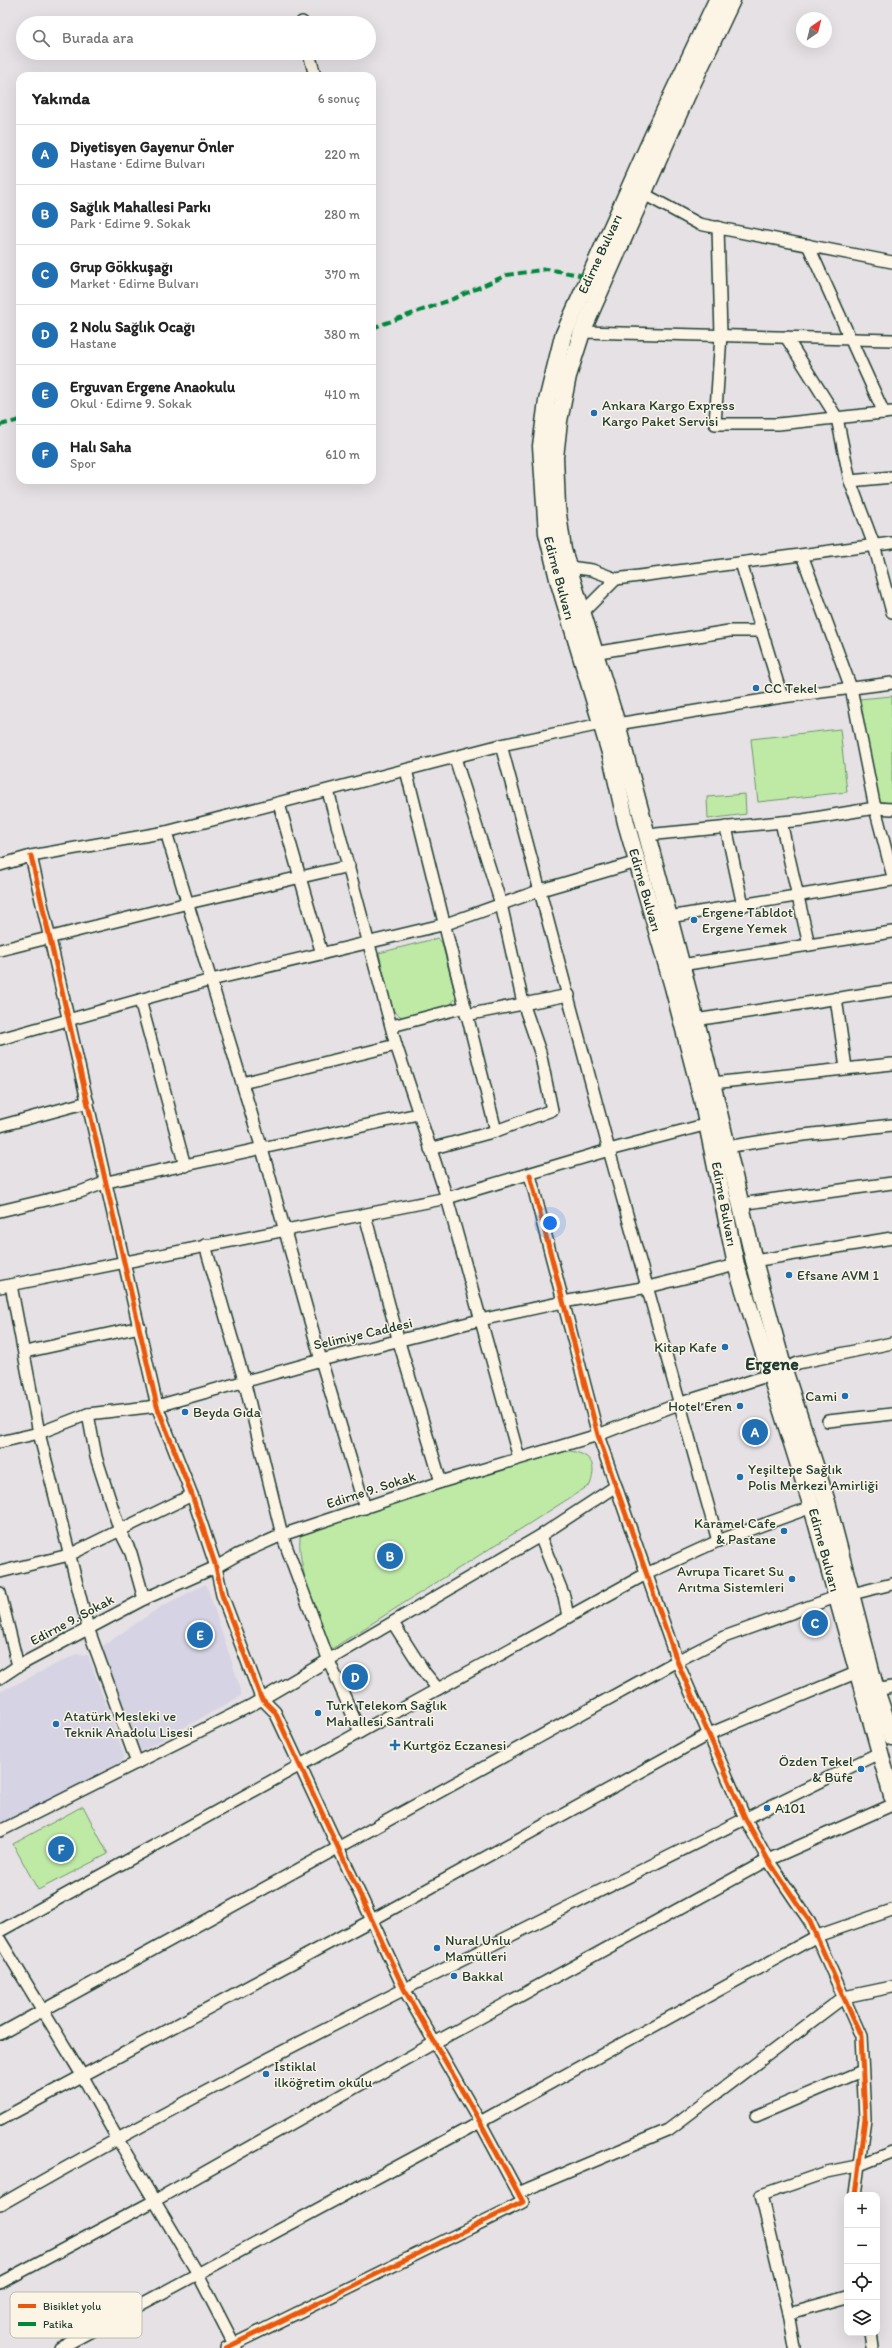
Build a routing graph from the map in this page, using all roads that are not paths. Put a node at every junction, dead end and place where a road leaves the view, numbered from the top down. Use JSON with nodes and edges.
{"nodes":[{"id":1,"x":717,"y":0,"type":"edge"},
{"id":2,"x":732,"y":0,"type":"edge"},
{"id":3,"x":311,"y":60,"type":"edge"},
{"id":4,"x":314,"y":72,"type":"edge"},
{"id":5,"x":644,"y":194,"type":"junction"},
{"id":6,"x":718,"y":227,"type":"junction"},
{"id":7,"x":808,"y":245,"type":"junction"},
{"id":8,"x":891,"y":260,"type":"edge"},
{"id":9,"x":582,"y":332,"type":"junction"},
{"id":10,"x":721,"y":335,"type":"junction"},
{"id":11,"x":786,"y":337,"type":"junction"},
{"id":12,"x":849,"y":338,"type":"junction"},
{"id":13,"x":892,"y":340,"type":"edge"},
{"id":14,"x":888,"y":412,"type":"edge"},
{"id":15,"x":837,"y":418,"type":"junction"},
{"id":16,"x":892,"y":477,"type":"edge"},
{"id":17,"x":850,"y":481,"type":"junction"},
{"id":18,"x":892,"y":543,"type":"edge"},
{"id":19,"x":874,"y":545,"type":"junction"},
{"id":20,"x":802,"y":555,"type":"junction"},
{"id":21,"x":741,"y":563,"type":"junction"},
{"id":22,"x":569,"y":567,"type":"junction"},
{"id":23,"x":616,"y":579,"type":"junction"},
{"id":24,"x":582,"y":612,"type":"junction"},
{"id":25,"x":892,"y":612,"type":"edge"},
{"id":26,"x":762,"y":631,"type":"junction"},
{"id":27,"x":593,"y":653,"type":"junction"},
{"id":28,"x":892,"y":683,"type":"edge"},
{"id":29,"x":851,"y":688,"type":"junction"},
{"id":30,"x":782,"y":697,"type":"junction"},
{"id":31,"x":609,"y":724,"type":"junction"},
{"id":32,"x":501,"y":746,"type":"junction"},
{"id":33,"x":455,"y":758,"type":"junction"},
{"id":34,"x":406,"y":770,"type":"junction"},
{"id":35,"x":328,"y":791,"type":"junction"},
{"id":36,"x":279,"y":804,"type":"junction"},
{"id":37,"x":874,"y":808,"type":"junction"},
{"id":38,"x":892,"y":809,"type":"edge"},
{"id":39,"x":782,"y":822,"type":"junction"},
{"id":40,"x":726,"y":827,"type":"junction"},
{"id":41,"x":166,"y":832,"type":"junction"},
{"id":42,"x":646,"y":835,"type":"junction"},
{"id":43,"x":31,"y":856,"type":"junction"},
{"id":44,"x":637,"y":862,"type":"junction"},
{"id":45,"x":0,"y":864,"type":"edge"},
{"id":46,"x":349,"y":866,"type":"junction"},
{"id":47,"x":892,"y":873,"type":"edge"},
{"id":48,"x":300,"y":879,"type":"junction"},
{"id":49,"x":892,"y":880,"type":"edge"},
{"id":50,"x":541,"y":890,"type":"junction"},
{"id":51,"x":799,"y":894,"type":"junction"},
{"id":52,"x":188,"y":903,"type":"junction"},
{"id":53,"x":501,"y":904,"type":"junction"},
{"id":54,"x":743,"y":906,"type":"junction"},
{"id":55,"x":669,"y":917,"type":"junction"},
{"id":56,"x":446,"y":924,"type":"junction"},
{"id":57,"x":892,"y":932,"type":"edge"},
{"id":58,"x":50,"y":937,"type":"junction"},
{"id":59,"x":369,"y":944,"type":"junction"},
{"id":60,"x":809,"y":945,"type":"junction"},
{"id":61,"x":0,"y":950,"type":"edge"},
{"id":62,"x":322,"y":954,"type":"junction"},
{"id":63,"x":681,"y":965,"type":"junction"},
{"id":64,"x":211,"y":980,"type":"junction"},
{"id":65,"x":892,"y":990,"type":"edge"},
{"id":66,"x":569,"y":995,"type":"junction"},
{"id":67,"x":836,"y":998,"type":"junction"},
{"id":68,"x":140,"y":1000,"type":"junction"},
{"id":69,"x":524,"y":1003,"type":"junction"},
{"id":70,"x":466,"y":1011,"type":"junction"},
{"id":71,"x":69,"y":1019,"type":"junction"},
{"id":72,"x":695,"y":1020,"type":"junction"},
{"id":73,"x":392,"y":1026,"type":"junction"},
{"id":74,"x":0,"y":1039,"type":"edge"},
{"id":75,"x":396,"y":1045,"type":"junction"},
{"id":76,"x":892,"y":1064,"type":"edge"},
{"id":77,"x":846,"y":1068,"type":"junction"},
{"id":78,"x":242,"y":1083,"type":"junction"},
{"id":79,"x":712,"y":1083,"type":"junction"},
{"id":80,"x":88,"y":1102,"type":"junction"},
{"id":81,"x":418,"y":1114,"type":"junction"},
{"id":82,"x":708,"y":1124,"type":"junction"},
{"id":83,"x":892,"y":1125,"type":"edge"},
{"id":84,"x":0,"y":1126,"type":"edge"},
{"id":85,"x":496,"y":1131,"type":"junction"},
{"id":86,"x":726,"y":1146,"type":"junction"},
{"id":87,"x":262,"y":1149,"type":"junction"},
{"id":88,"x":430,"y":1149,"type":"junction"},
{"id":89,"x":609,"y":1150,"type":"junction"},
{"id":90,"x":185,"y":1166,"type":"junction"},
{"id":91,"x":530,"y":1175,"type":"junction"},
{"id":92,"x":107,"y":1182,"type":"junction"},
{"id":93,"x":892,"y":1183,"type":"edge"},
{"id":94,"x":447,"y":1198,"type":"junction"},
{"id":95,"x":740,"y":1204,"type":"junction"},
{"id":96,"x":0,"y":1211,"type":"edge"},
{"id":97,"x":365,"y":1215,"type":"junction"},
{"id":98,"x":285,"y":1230,"type":"junction"},
{"id":99,"x":892,"y":1238,"type":"edge"},
{"id":100,"x":205,"y":1245,"type":"junction"},
{"id":101,"x":754,"y":1261,"type":"junction"},
{"id":102,"x":124,"y":1262,"type":"junction"},
{"id":103,"x":736,"y":1266,"type":"junction"},
{"id":104,"x":11,"y":1285,"type":"junction"},
{"id":105,"x":0,"y":1287,"type":"edge"},
{"id":106,"x":648,"y":1287,"type":"junction"},
{"id":107,"x":563,"y":1302,"type":"junction"},
{"id":108,"x":480,"y":1320,"type":"junction"},
{"id":109,"x":140,"y":1328,"type":"junction"},
{"id":110,"x":399,"y":1342,"type":"junction"},
{"id":111,"x":892,"y":1343,"type":"edge"},
{"id":112,"x":25,"y":1352,"type":"junction"},
{"id":113,"x":320,"y":1360,"type":"junction"},
{"id":114,"x":777,"y":1372,"type":"junction"},
{"id":115,"x":244,"y":1380,"type":"junction"},
{"id":116,"x":681,"y":1403,"type":"junction"},
{"id":117,"x":157,"y":1406,"type":"junction"},
{"id":118,"x":88,"y":1414,"type":"junction"},
{"id":119,"x":892,"y":1414,"type":"edge"},
{"id":120,"x":828,"y":1421,"type":"dead end"},
{"id":121,"x":40,"y":1433,"type":"junction"},
{"id":122,"x":598,"y":1435,"type":"junction"},
{"id":123,"x":0,"y":1442,"type":"edge"},
{"id":124,"x":519,"y":1458,"type":"junction"},
{"id":125,"x":441,"y":1482,"type":"junction"},
{"id":126,"x":616,"y":1486,"type":"junction"},
{"id":127,"x":192,"y":1495,"type":"junction"},
{"id":128,"x":812,"y":1507,"type":"junction"},
{"id":129,"x":366,"y":1508,"type":"junction"},
{"id":130,"x":120,"y":1531,"type":"junction"},
{"id":131,"x":282,"y":1535,"type":"junction"},
{"id":132,"x":540,"y":1536,"type":"junction"},
{"id":133,"x":718,"y":1541,"type":"junction"},
{"id":134,"x":69,"y":1555,"type":"junction"},
{"id":135,"x":216,"y":1567,"type":"junction"},
{"id":136,"x":0,"y":1572,"type":"edge"},
{"id":137,"x":646,"y":1574,"type":"junction"},
{"id":138,"x":892,"y":1584,"type":"edge"},
{"id":139,"x":0,"y":1593,"type":"edge"},
{"id":140,"x":852,"y":1594,"type":"junction"},
{"id":141,"x":836,"y":1597,"type":"junction"},
{"id":142,"x":144,"y":1599,"type":"junction"},
{"id":143,"x":568,"y":1617,"type":"junction"},
{"id":144,"x":393,"y":1623,"type":"junction"},
{"id":145,"x":88,"y":1628,"type":"junction"},
{"id":146,"x":329,"y":1661,"type":"junction"},
{"id":147,"x":678,"y":1661,"type":"junction"},
{"id":148,"x":18,"y":1666,"type":"junction"},
{"id":149,"x":858,"y":1672,"type":"junction"},
{"id":150,"x":0,"y":1678,"type":"edge"},
{"id":151,"x":438,"y":1689,"type":"junction"},
{"id":152,"x":884,"y":1689,"type":"edge"},
{"id":153,"x":261,"y":1698,"type":"junction"},
{"id":154,"x":360,"y":1732,"type":"junction"},
{"id":155,"x":709,"y":1734,"type":"junction"},
{"id":156,"x":892,"y":1737,"type":"edge"},
{"id":157,"x":879,"y":1753,"type":"junction"},
{"id":158,"x":137,"y":1763,"type":"junction"},
{"id":159,"x":298,"y":1766,"type":"junction"},
{"id":160,"x":892,"y":1796,"type":"edge"},
{"id":161,"x":892,"y":1805,"type":"edge"},
{"id":162,"x":745,"y":1818,"type":"junction"},
{"id":163,"x":0,"y":1831,"type":"edge"},
{"id":164,"x":337,"y":1847,"type":"junction"},
{"id":165,"x":768,"y":1860,"type":"junction"},
{"id":166,"x":892,"y":1910,"type":"edge"},
{"id":167,"x":372,"y":1920,"type":"junction"},
{"id":168,"x":0,"y":1931,"type":"edge"},
{"id":169,"x":817,"y":1936,"type":"junction"},
{"id":170,"x":0,"y":1940,"type":"edge"},
{"id":171,"x":892,"y":1987,"type":"edge"},
{"id":172,"x":404,"y":1989,"type":"junction"},
{"id":173,"x":844,"y":1997,"type":"junction"},
{"id":174,"x":43,"y":2011,"type":"junction"},
{"id":175,"x":0,"y":2034,"type":"edge"},
{"id":176,"x":434,"y":2043,"type":"junction"},
{"id":177,"x":862,"y":2070,"type":"junction"},
{"id":178,"x":82,"y":2075,"type":"junction"},
{"id":179,"x":756,"y":2116,"type":"dead end"},
{"id":180,"x":0,"y":2120,"type":"edge"},
{"id":181,"x":480,"y":2122,"type":"junction"},
{"id":182,"x":117,"y":2138,"type":"junction"},
{"id":183,"x":892,"y":2152,"type":"edge"},
{"id":184,"x":857,"y":2166,"type":"junction"},
{"id":185,"x":855,"y":2192,"type":"edge"},
{"id":186,"x":518,"y":2193,"type":"junction"},
{"id":187,"x":154,"y":2201,"type":"junction"},
{"id":188,"x":0,"y":2206,"type":"edge"},
{"id":189,"x":197,"y":2272,"type":"junction"},
{"id":190,"x":0,"y":2283,"type":"edge"},
{"id":191,"x":844,"y":2298,"type":"edge"},
{"id":192,"x":142,"y":2303,"type":"edge"},
{"id":193,"x":789,"y":2313,"type":"junction"},
{"id":194,"x":871,"y":2336,"type":"edge"},
{"id":195,"x":78,"y":2338,"type":"edge"},
{"id":196,"x":232,"y":2346,"type":"edge"},
{"id":197,"x":60,"y":2348,"type":"edge"},
{"id":198,"x":795,"y":2348,"type":"edge"},
{"id":199,"x":873,"y":2348,"type":"edge"}],
"edges":[{"from":1,"to":31,"type":"highway","name":"Edirne Bulvarı"},
{"from":2,"to":5,"type":"highway","name":"Edirne Bulvarı"},
{"from":3,"to":4,"type":"street"},
{"from":5,"to":6,"type":"street"},
{"from":5,"to":9,"type":"highway","name":"Edirne Bulvarı"},
{"from":6,"to":7,"type":"street"},
{"from":6,"to":10,"type":"street"},
{"from":7,"to":8,"type":"street"},
{"from":7,"to":12,"type":"street"},
{"from":9,"to":10,"type":"street"},
{"from":9,"to":22,"type":"highway","name":"Edirne Bulvarı"},
{"from":10,"to":11,"type":"street"},
{"from":10,"to":15,"type":"street"},
{"from":11,"to":12,"type":"street"},
{"from":11,"to":15,"type":"street"},
{"from":12,"to":13,"type":"street"},
{"from":12,"to":14,"type":"street"},
{"from":14,"to":15,"type":"street"},
{"from":15,"to":17,"type":"street"},
{"from":16,"to":17,"type":"street"},
{"from":17,"to":19,"type":"street"},
{"from":18,"to":19,"type":"street"},
{"from":19,"to":20,"type":"street"},
{"from":19,"to":25,"type":"street"},
{"from":20,"to":21,"type":"street"},
{"from":20,"to":29,"type":"street"},
{"from":21,"to":23,"type":"street"},
{"from":21,"to":26,"type":"street"},
{"from":22,"to":23,"type":"street"},
{"from":22,"to":24,"type":"highway","name":"Edirne Bulvarı"},
{"from":23,"to":24,"type":"street"},
{"from":24,"to":27,"type":"highway","name":"Edirne Bulvarı"},
{"from":26,"to":27,"type":"street"},
{"from":26,"to":30,"type":"street"},
{"from":27,"to":31,"type":"highway","name":"Edirne Bulvarı"},
{"from":28,"to":29,"type":"street"},
{"from":29,"to":30,"type":"street"},
{"from":29,"to":37,"type":"street"},
{"from":30,"to":31,"type":"street"},
{"from":31,"to":32,"type":"street"},
{"from":31,"to":42,"type":"highway","name":"Edirne Bulvarı"},
{"from":31,"to":44,"type":"highway","name":"Edirne Bulvarı"},
{"from":32,"to":33,"type":"street"},
{"from":32,"to":50,"type":"street"},
{"from":33,"to":34,"type":"street"},
{"from":33,"to":53,"type":"street"},
{"from":34,"to":35,"type":"street"},
{"from":34,"to":56,"type":"street"},
{"from":35,"to":36,"type":"street"},
{"from":35,"to":46,"type":"street"},
{"from":36,"to":41,"type":"street"},
{"from":36,"to":48,"type":"street"},
{"from":37,"to":38,"type":"street"},
{"from":37,"to":39,"type":"street"},
{"from":37,"to":47,"type":"street"},
{"from":39,"to":40,"type":"street"},
{"from":39,"to":51,"type":"street"},
{"from":40,"to":42,"type":"street"},
{"from":40,"to":54,"type":"street"},
{"from":41,"to":43,"type":"street"},
{"from":41,"to":52,"type":"street"},
{"from":42,"to":55,"type":"highway","name":"Edirne Bulvarı"},
{"from":43,"to":45,"type":"street"},
{"from":43,"to":58,"type":"street"},
{"from":44,"to":50,"type":"street"},
{"from":44,"to":82,"type":"highway","name":"Edirne Bulvarı"},
{"from":46,"to":48,"type":"street"},
{"from":46,"to":59,"type":"street"},
{"from":48,"to":52,"type":"street"},
{"from":48,"to":62,"type":"street"},
{"from":49,"to":51,"type":"street"},
{"from":50,"to":53,"type":"street"},
{"from":50,"to":66,"type":"street"},
{"from":51,"to":54,"type":"street"},
{"from":51,"to":60,"type":"street"},
{"from":52,"to":58,"type":"street"},
{"from":52,"to":64,"type":"street"},
{"from":53,"to":56,"type":"street"},
{"from":53,"to":69,"type":"street"},
{"from":54,"to":55,"type":"street"},
{"from":55,"to":63,"type":"highway","name":"Edirne Bulvarı"},
{"from":56,"to":59,"type":"street"},
{"from":56,"to":70,"type":"street"},
{"from":57,"to":60,"type":"street"},
{"from":58,"to":61,"type":"street"},
{"from":58,"to":71,"type":"street"},
{"from":59,"to":62,"type":"street"},
{"from":59,"to":73,"type":"street"},
{"from":60,"to":63,"type":"street"},
{"from":62,"to":64,"type":"street"},
{"from":63,"to":72,"type":"highway","name":"Edirne Bulvarı"},
{"from":64,"to":68,"type":"street"},
{"from":64,"to":78,"type":"street"},
{"from":65,"to":67,"type":"street"},
{"from":66,"to":69,"type":"street"},
{"from":66,"to":89,"type":"street"},
{"from":67,"to":72,"type":"street"},
{"from":67,"to":77,"type":"street"},
{"from":68,"to":71,"type":"street"},
{"from":68,"to":90,"type":"street"},
{"from":69,"to":70,"type":"street"},
{"from":69,"to":85,"type":"street"},
{"from":70,"to":73,"type":"street"},
{"from":70,"to":85,"type":"street"},
{"from":71,"to":74,"type":"street"},
{"from":71,"to":80,"type":"street"},
{"from":72,"to":79,"type":"highway","name":"Edirne Bulvarı"},
{"from":73,"to":75,"type":"street"},
{"from":75,"to":78,"type":"street"},
{"from":75,"to":81,"type":"street"},
{"from":76,"to":77,"type":"street"},
{"from":77,"to":79,"type":"street"},
{"from":78,"to":87,"type":"street"},
{"from":79,"to":86,"type":"highway","name":"Edirne Bulvarı"},
{"from":80,"to":84,"type":"street"},
{"from":80,"to":92,"type":"street"},
{"from":81,"to":87,"type":"street"},
{"from":81,"to":88,"type":"street"},
{"from":82,"to":89,"type":"street"},
{"from":82,"to":103,"type":"highway","name":"Edirne Bulvarı"},
{"from":83,"to":86,"type":"street"},
{"from":85,"to":88,"type":"street"},
{"from":86,"to":95,"type":"highway","name":"Edirne Bulvarı"},
{"from":87,"to":90,"type":"street"},
{"from":87,"to":98,"type":"street"},
{"from":88,"to":94,"type":"street"},
{"from":89,"to":91,"type":"street"},
{"from":89,"to":106,"type":"street"},
{"from":90,"to":92,"type":"street"},
{"from":91,"to":94,"type":"street"},
{"from":91,"to":107,"type":"street"},
{"from":92,"to":96,"type":"street"},
{"from":92,"to":102,"type":"street"},
{"from":93,"to":95,"type":"street"},
{"from":94,"to":97,"type":"street"},
{"from":94,"to":108,"type":"street"},
{"from":95,"to":101,"type":"highway","name":"Edirne Bulvarı"},
{"from":97,"to":98,"type":"street"},
{"from":97,"to":110,"type":"street"},
{"from":98,"to":100,"type":"street"},
{"from":98,"to":113,"type":"street"},
{"from":99,"to":101,"type":"street"},
{"from":100,"to":102,"type":"street"},
{"from":100,"to":115,"type":"street"},
{"from":101,"to":114,"type":"highway","name":"Edirne Bulvarı"},
{"from":102,"to":104,"type":"street"},
{"from":102,"to":109,"type":"street"},
{"from":103,"to":106,"type":"street","name":"Selimiye Caddesi"},
{"from":103,"to":114,"type":"highway","name":"Edirne Bulvarı"},
{"from":104,"to":105,"type":"street"},
{"from":104,"to":112,"type":"street"},
{"from":106,"to":107,"type":"street","name":"Selimiye Caddesi"},
{"from":106,"to":116,"type":"street"},
{"from":107,"to":108,"type":"street","name":"Selimiye Caddesi"},
{"from":107,"to":122,"type":"street"},
{"from":108,"to":110,"type":"street","name":"Selimiye Caddesi"},
{"from":108,"to":124,"type":"street"},
{"from":109,"to":112,"type":"street"},
{"from":109,"to":117,"type":"street"},
{"from":110,"to":113,"type":"street","name":"Selimiye Caddesi"},
{"from":110,"to":125,"type":"street"},
{"from":111,"to":114,"type":"street","name":"Edirne 9. Sokak"},
{"from":112,"to":121,"type":"street"},
{"from":113,"to":115,"type":"street","name":"Selimiye Caddesi"},
{"from":113,"to":129,"type":"street"},
{"from":114,"to":116,"type":"street","name":"Edirne 9. Sokak"},
{"from":114,"to":128,"type":"highway","name":"Edirne Bulvarı"},
{"from":114,"to":140,"type":"highway","name":"Edirne Bulvarı"},
{"from":115,"to":117,"type":"street","name":"Selimiye Caddesi"},
{"from":115,"to":131,"type":"street"},
{"from":116,"to":122,"type":"street","name":"Edirne 9. Sokak"},
{"from":116,"to":133,"type":"street"},
{"from":117,"to":118,"type":"street","name":"Selimiye Caddesi"},
{"from":117,"to":127,"type":"street"},
{"from":118,"to":121,"type":"street","name":"Selimiye Caddesi"},
{"from":118,"to":130,"type":"street"},
{"from":119,"to":120,"type":"street"},
{"from":121,"to":123,"type":"street","name":"Selimiye Caddesi"},
{"from":121,"to":134,"type":"street"},
{"from":122,"to":124,"type":"street","name":"Edirne 9. Sokak"},
{"from":122,"to":126,"type":"street"},
{"from":124,"to":125,"type":"street","name":"Edirne 9. Sokak"},
{"from":125,"to":129,"type":"street","name":"Edirne 9. Sokak"},
{"from":126,"to":132,"type":"street"},
{"from":126,"to":137,"type":"street"},
{"from":127,"to":130,"type":"street"},
{"from":127,"to":135,"type":"street"},
{"from":128,"to":133,"type":"street"},
{"from":128,"to":141,"type":"highway","name":"Edirne Bulvarı"},
{"from":129,"to":131,"type":"street","name":"Edirne 9. Sokak"},
{"from":130,"to":134,"type":"street"},
{"from":130,"to":142,"type":"street"},
{"from":131,"to":135,"type":"street","name":"Edirne 9. Sokak"},
{"from":131,"to":146,"type":"street"},
{"from":132,"to":143,"type":"street"},
{"from":132,"to":144,"type":"street"},
{"from":133,"to":137,"type":"street"},
{"from":134,"to":136,"type":"street"},
{"from":134,"to":145,"type":"street"},
{"from":135,"to":142,"type":"street","name":"Edirne 9. Sokak"},
{"from":135,"to":153,"type":"street"},
{"from":137,"to":143,"type":"street"},
{"from":137,"to":147,"type":"street"},
{"from":138,"to":140,"type":"street"},
{"from":139,"to":148,"type":"street"},
{"from":140,"to":152,"type":"highway","name":"Edirne Bulvarı"},
{"from":141,"to":147,"type":"street"},
{"from":141,"to":149,"type":"highway","name":"Edirne Bulvarı"},
{"from":142,"to":145,"type":"street","name":"Edirne 9. Sokak"},
{"from":143,"to":151,"type":"street"},
{"from":144,"to":146,"type":"street"},
{"from":144,"to":151,"type":"street"},
{"from":145,"to":148,"type":"street","name":"Edirne 9. Sokak"},
{"from":145,"to":158,"type":"street"},
{"from":146,"to":153,"type":"street"},
{"from":146,"to":154,"type":"street"},
{"from":147,"to":155,"type":"street"},
{"from":147,"to":164,"type":"street"},
{"from":148,"to":150,"type":"street","name":"Edirne 9. Sokak"},
{"from":149,"to":155,"type":"street"},
{"from":149,"to":157,"type":"highway","name":"Edirne Bulvarı"},
{"from":151,"to":154,"type":"street"},
{"from":152,"to":156,"type":"highway","name":"Edirne Bulvarı"},
{"from":153,"to":158,"type":"street"},
{"from":153,"to":159,"type":"street"},
{"from":154,"to":159,"type":"street"},
{"from":155,"to":162,"type":"street"},
{"from":155,"to":167,"type":"street"},
{"from":157,"to":160,"type":"highway","name":"Edirne Bulvarı"},
{"from":157,"to":162,"type":"street"},
{"from":158,"to":163,"type":"street"},
{"from":159,"to":164,"type":"street"},
{"from":159,"to":168,"type":"street"},
{"from":161,"to":165,"type":"street"},
{"from":162,"to":165,"type":"street"},
{"from":162,"to":172,"type":"street"},
{"from":164,"to":167,"type":"street"},
{"from":164,"to":174,"type":"street"},
{"from":165,"to":169,"type":"street"},
{"from":165,"to":176,"type":"street"},
{"from":166,"to":169,"type":"street"},
{"from":167,"to":172,"type":"street"},
{"from":167,"to":178,"type":"street"},
{"from":169,"to":173,"type":"street"},
{"from":169,"to":181,"type":"street"},
{"from":170,"to":174,"type":"street"},
{"from":171,"to":173,"type":"street"},
{"from":172,"to":176,"type":"street"},
{"from":172,"to":182,"type":"street"},
{"from":173,"to":177,"type":"street"},
{"from":173,"to":186,"type":"street"},
{"from":174,"to":175,"type":"street"},
{"from":174,"to":178,"type":"street"},
{"from":176,"to":181,"type":"street"},
{"from":176,"to":187,"type":"street"},
{"from":177,"to":179,"type":"street"},
{"from":177,"to":184,"type":"street"},
{"from":178,"to":180,"type":"street"},
{"from":178,"to":182,"type":"street"},
{"from":181,"to":186,"type":"street"},
{"from":181,"to":189,"type":"street"},
{"from":182,"to":187,"type":"street"},
{"from":182,"to":188,"type":"street"},
{"from":183,"to":184,"type":"street"},
{"from":184,"to":185,"type":"street"},
{"from":184,"to":193,"type":"street"},
{"from":186,"to":196,"type":"street"},
{"from":187,"to":189,"type":"street"},
{"from":187,"to":190,"type":"street"},
{"from":189,"to":192,"type":"street"},
{"from":189,"to":196,"type":"street"},
{"from":191,"to":193,"type":"street"},
{"from":193,"to":198,"type":"street"},
{"from":194,"to":199,"type":"street"},
{"from":195,"to":197,"type":"street"}]}
